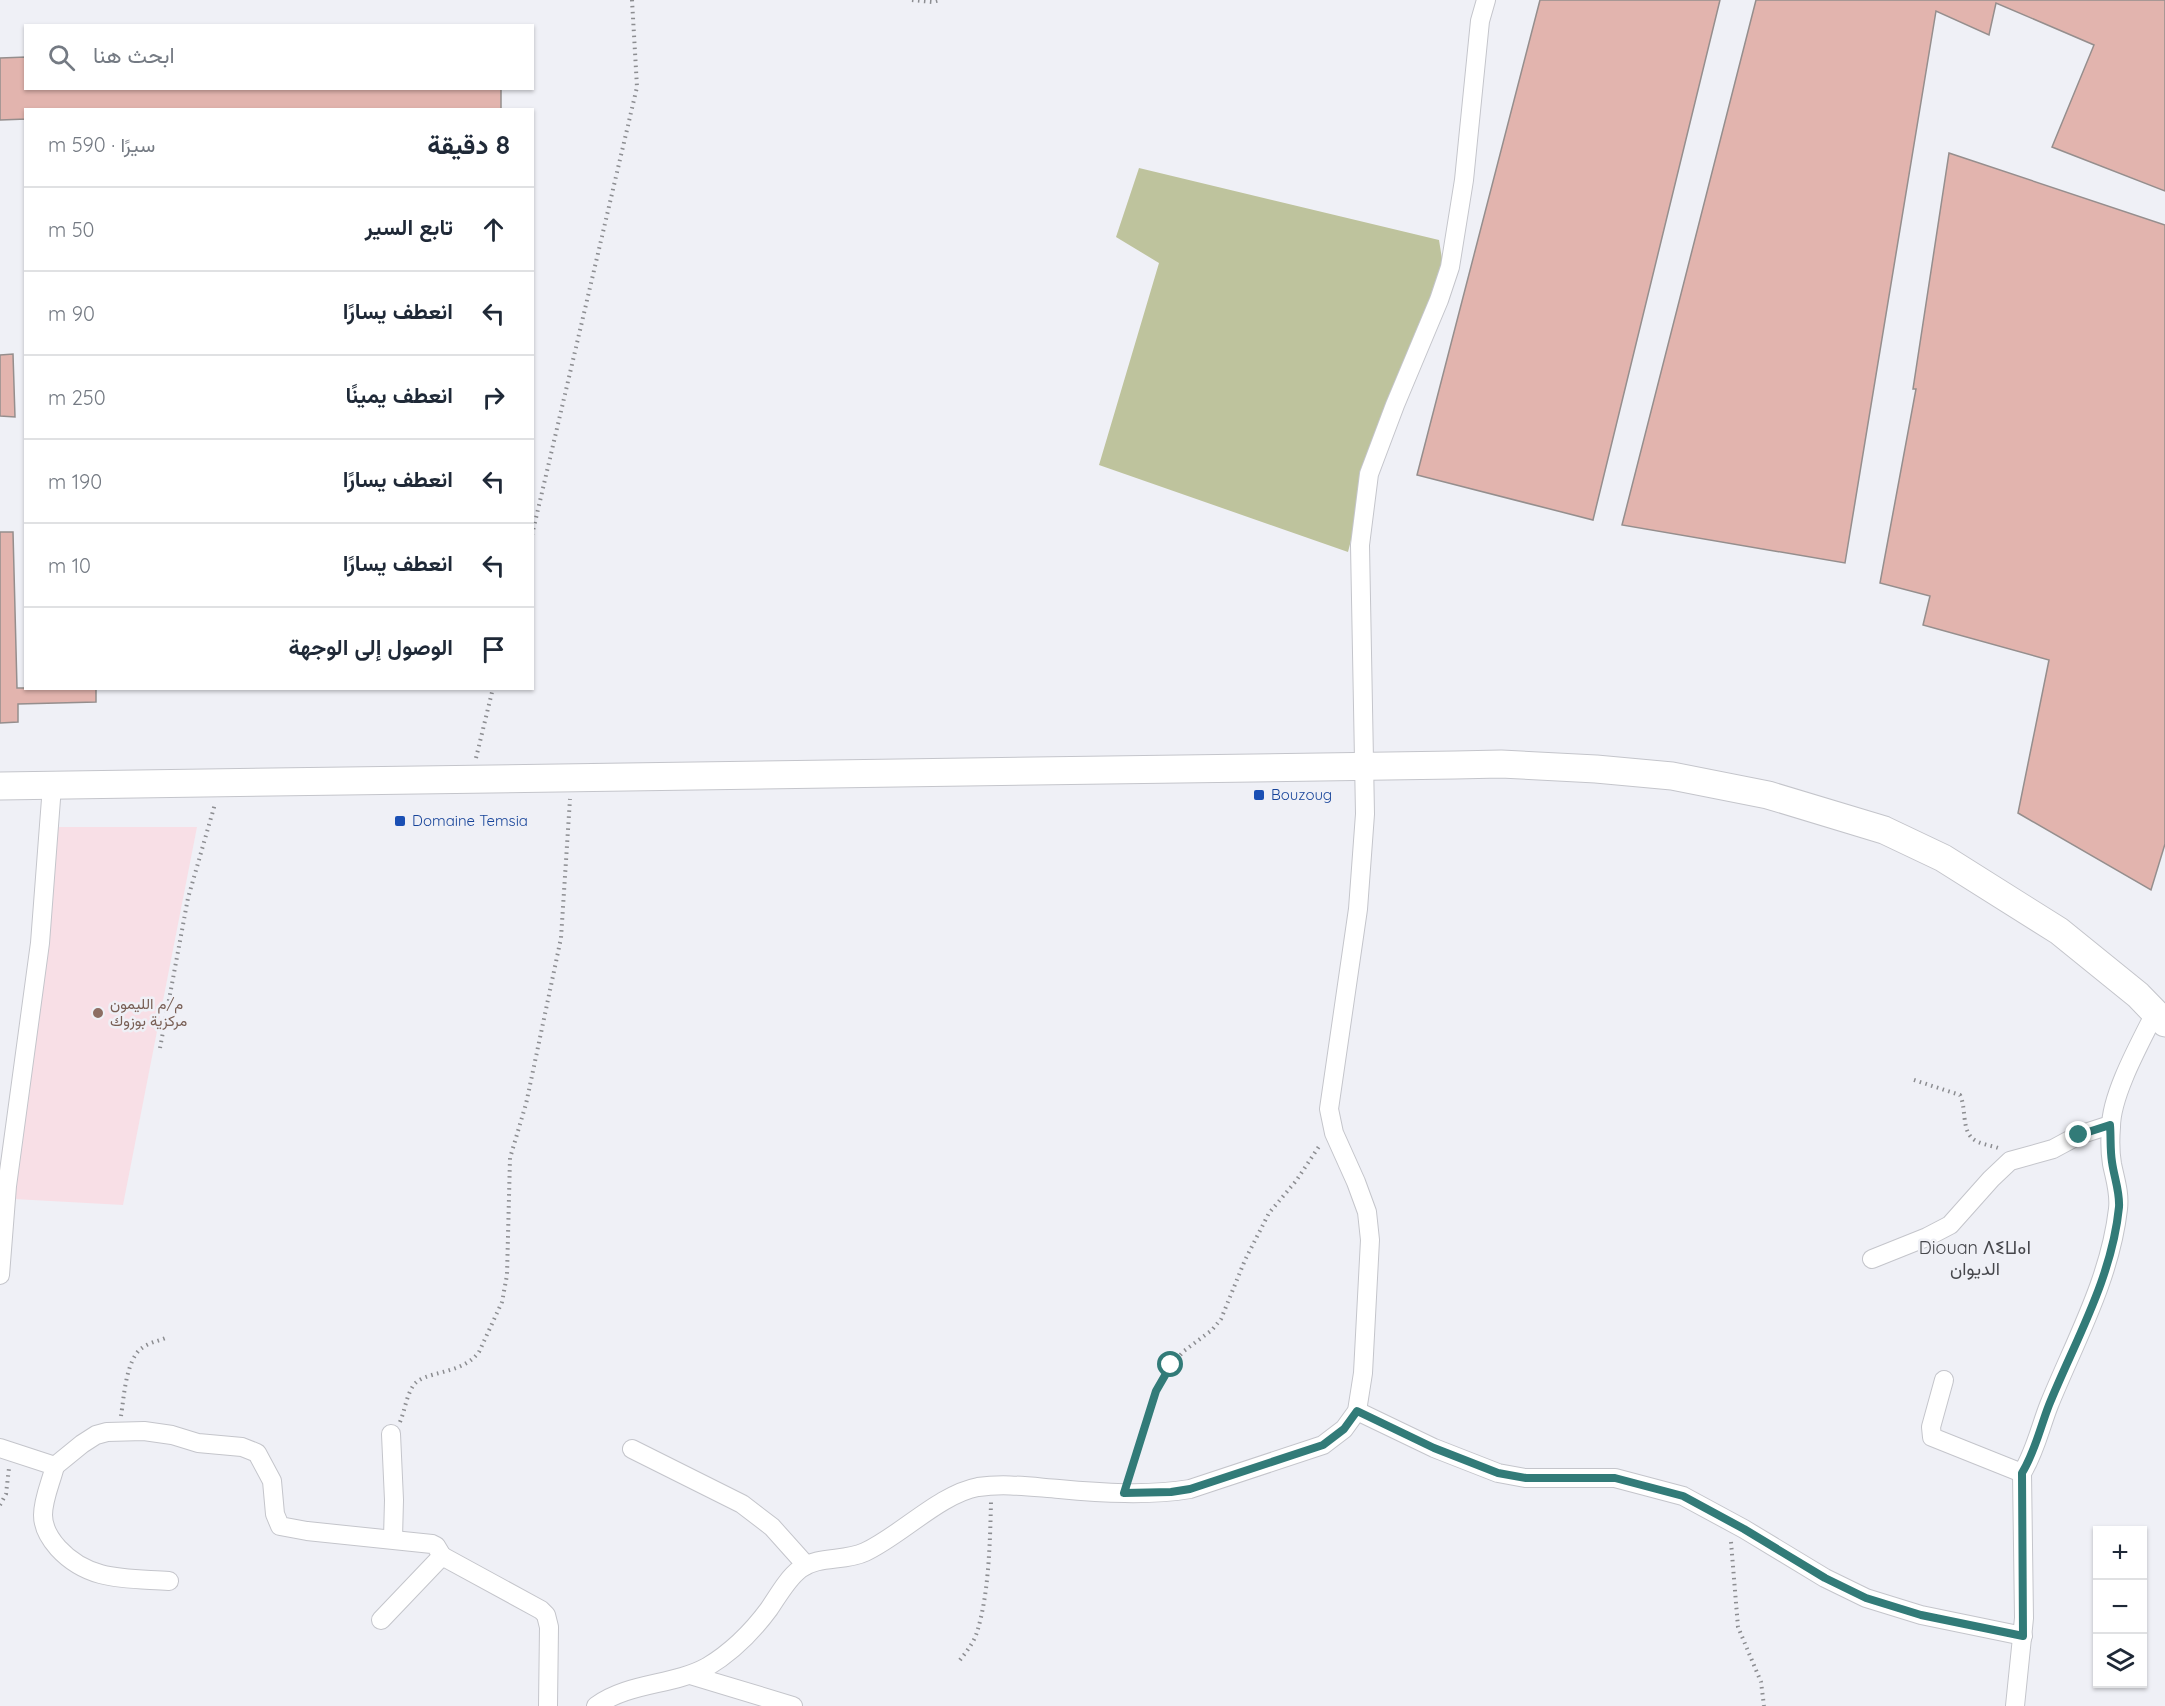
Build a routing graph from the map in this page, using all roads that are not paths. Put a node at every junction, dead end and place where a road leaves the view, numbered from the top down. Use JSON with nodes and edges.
{"nodes":[{"id":1,"x":1486,"y":0,"type":"edge"},
{"id":2,"x":1364,"y":766,"type":"junction"},
{"id":3,"x":0,"y":786,"type":"edge"},
{"id":4,"x":52,"y":786,"type":"junction"},
{"id":5,"x":2160,"y":1018,"type":"edge"},
{"id":6,"x":2110,"y":1125,"type":"junction"},
{"id":7,"x":1872,"y":1259,"type":"dead end"},
{"id":8,"x":0,"y":1275,"type":"edge"},
{"id":9,"x":1944,"y":1380,"type":"dead end"},
{"id":10,"x":1357,"y":1411,"type":"junction"},
{"id":11,"x":391,"y":1434,"type":"road end"},
{"id":12,"x":632,"y":1449,"type":"dead end"},
{"id":13,"x":6,"y":1450,"type":"edge"},
{"id":14,"x":55,"y":1466,"type":"junction"},
{"id":15,"x":2022,"y":1473,"type":"junction"},
{"id":16,"x":393,"y":1538,"type":"junction"},
{"id":17,"x":442,"y":1556,"type":"junction"},
{"id":18,"x":806,"y":1565,"type":"junction"},
{"id":19,"x":169,"y":1581,"type":"dead end"},
{"id":20,"x":381,"y":1620,"type":"dead end"},
{"id":21,"x":2023,"y":1636,"type":"junction"},
{"id":22,"x":690,"y":1675,"type":"junction"},
{"id":23,"x":782,"y":1704,"type":"edge"},
{"id":24,"x":548,"y":1706,"type":"edge"},
{"id":25,"x":596,"y":1706,"type":"edge"},
{"id":26,"x":2015,"y":1706,"type":"edge"}],
"edges":[{"from":1,"to":2,"type":"street"},
{"from":2,"to":4,"type":"main road"},
{"from":2,"to":5,"type":"main road"},
{"from":2,"to":10,"type":"street"},
{"from":3,"to":4,"type":"main road"},
{"from":4,"to":8,"type":"street"},
{"from":5,"to":6,"type":"street"},
{"from":6,"to":7,"type":"street"},
{"from":6,"to":15,"type":"street"},
{"from":9,"to":15,"type":"street"},
{"from":10,"to":18,"type":"street"},
{"from":10,"to":21,"type":"street"},
{"from":11,"to":16,"type":"street"},
{"from":12,"to":18,"type":"street"},
{"from":13,"to":14,"type":"street"},
{"from":14,"to":16,"type":"street"},
{"from":14,"to":19,"type":"street"},
{"from":15,"to":21,"type":"street"},
{"from":16,"to":17,"type":"street"},
{"from":17,"to":20,"type":"street"},
{"from":17,"to":24,"type":"street"},
{"from":18,"to":22,"type":"street"},
{"from":21,"to":26,"type":"street"},
{"from":22,"to":23,"type":"street"},
{"from":22,"to":25,"type":"street"}]}
